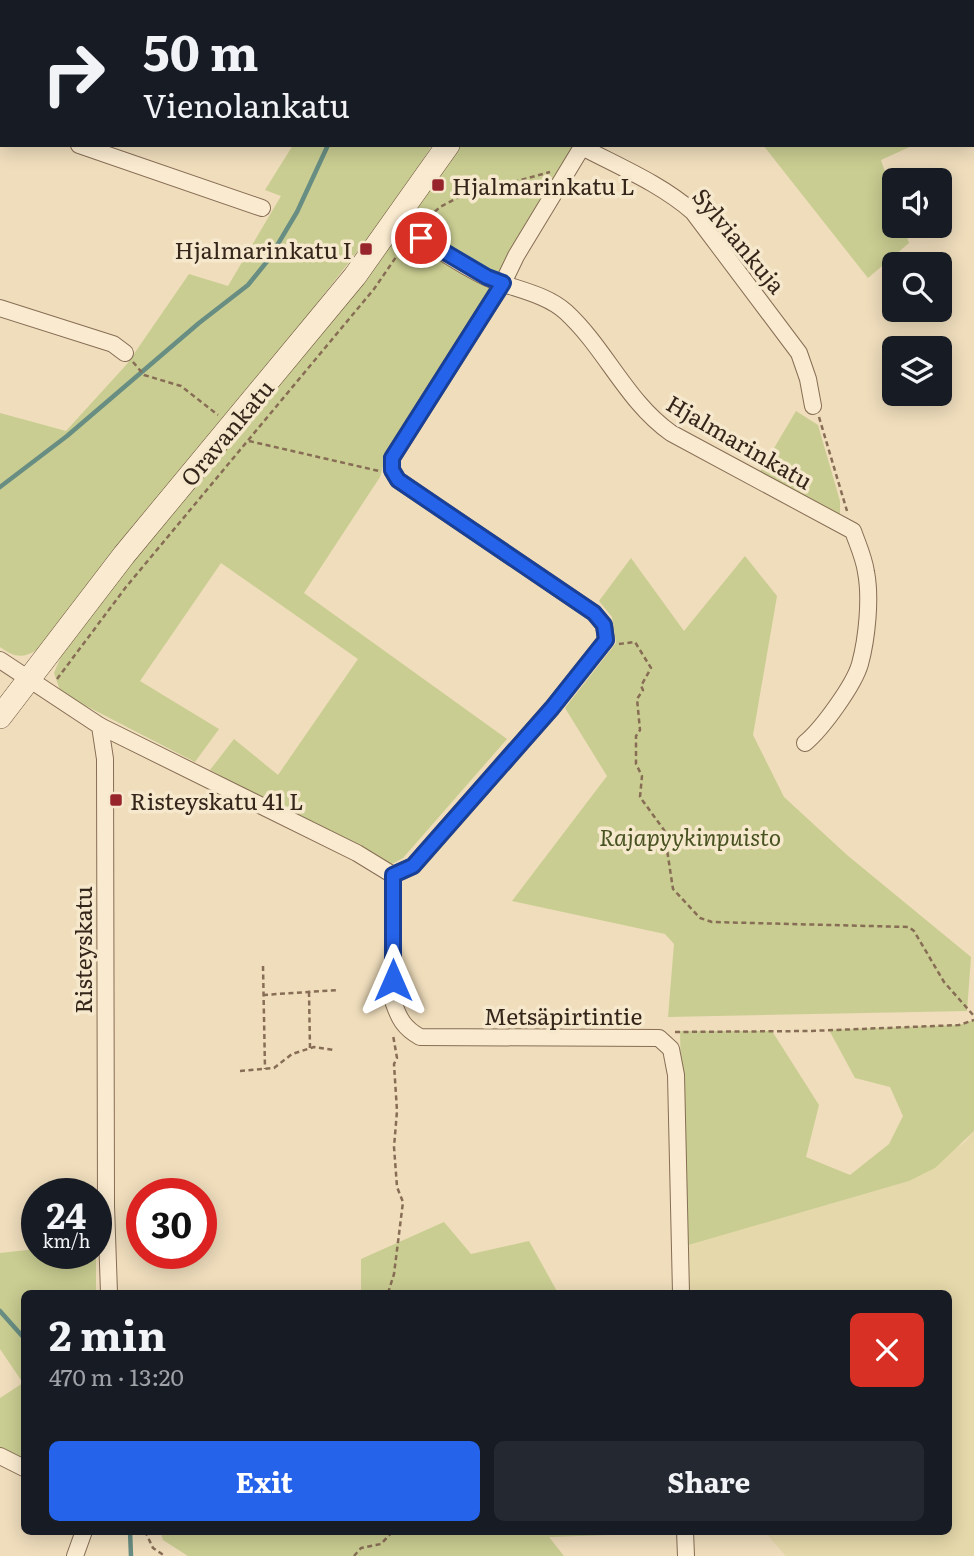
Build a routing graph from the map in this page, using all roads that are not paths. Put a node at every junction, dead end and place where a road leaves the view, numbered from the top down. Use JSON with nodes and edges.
{"nodes":[{"id":1,"x":85,"y":147,"type":"edge"},
{"id":2,"x":447,"y":147,"type":"edge"},
{"id":3,"x":582,"y":147,"type":"edge"},
{"id":4,"x":585,"y":147,"type":"edge"},
{"id":5,"x":262,"y":208,"type":"dead end"},
{"id":6,"x":404,"y":227,"type":"junction"},
{"id":7,"x":503,"y":283,"type":"junction"},
{"id":8,"x":0,"y":308,"type":"edge"},
{"id":9,"x":125,"y":353,"type":"dead end"},
{"id":10,"x":813,"y":406,"type":"road end"},
{"id":11,"x":0,"y":660,"type":"edge"},
{"id":12,"x":28,"y":679,"type":"junction"},
{"id":13,"x":0,"y":717,"type":"edge"},
{"id":14,"x":100,"y":726,"type":"junction"},
{"id":15,"x":805,"y":743,"type":"dead end"},
{"id":16,"x":393,"y":875,"type":"junction"},
{"id":17,"x":109,"y":1290,"type":"edge"},
{"id":18,"x":681,"y":1290,"type":"edge"},
{"id":19,"x":0,"y":1456,"type":"edge"},
{"id":20,"x":21,"y":1466,"type":"edge"},
{"id":21,"x":83,"y":1535,"type":"edge"},
{"id":22,"x":685,"y":1535,"type":"edge"},
{"id":23,"x":75,"y":1556,"type":"edge"},
{"id":24,"x":686,"y":1556,"type":"edge"}],
"edges":[{"from":1,"to":5,"type":"street"},
{"from":2,"to":6,"type":"street","name":"Oravankatu"},
{"from":3,"to":7,"type":"street"},
{"from":4,"to":10,"type":"street","name":"Sylviankuja"},
{"from":6,"to":7,"type":"street","name":"Hjalmarinkatu"},
{"from":6,"to":12,"type":"street","name":"Oravankatu"},
{"from":7,"to":15,"type":"street","name":"Hjalmarinkatu"},
{"from":7,"to":16,"type":"street"},
{"from":8,"to":9,"type":"street"},
{"from":11,"to":12,"type":"street"},
{"from":12,"to":13,"type":"street","name":"Oravankatu"},
{"from":12,"to":14,"type":"street"},
{"from":14,"to":16,"type":"street"},
{"from":14,"to":17,"type":"street","name":"Risteyskatu"},
{"from":16,"to":18,"type":"street","name":"Metsäpirtintie"},
{"from":19,"to":20,"type":"street"},
{"from":21,"to":23,"type":"street"},
{"from":22,"to":24,"type":"street"}]}
